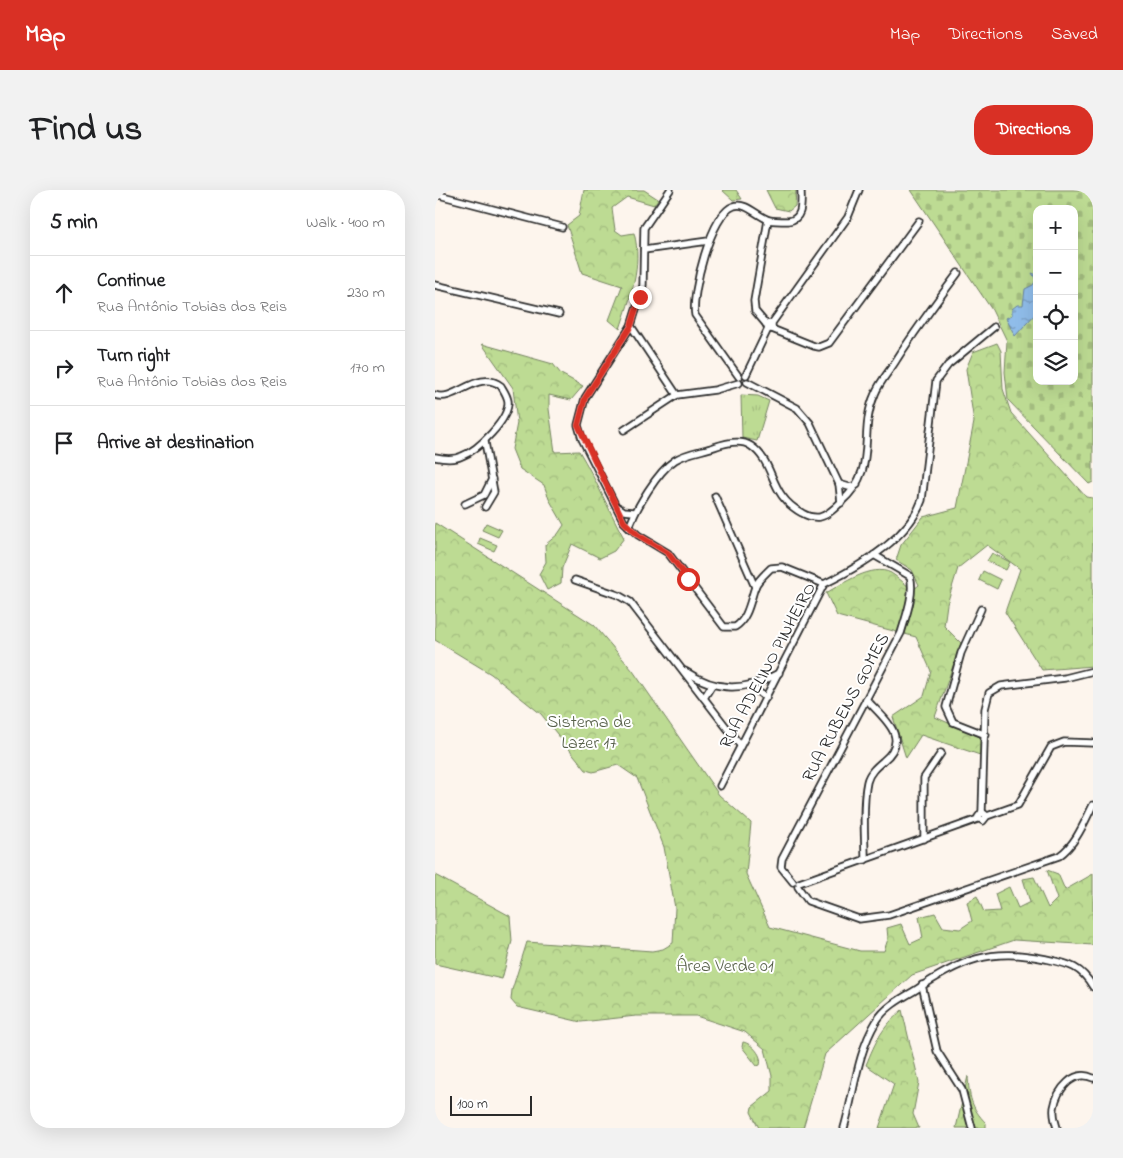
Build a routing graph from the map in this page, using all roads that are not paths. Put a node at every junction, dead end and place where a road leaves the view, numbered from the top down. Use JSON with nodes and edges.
{"nodes":[{"id":1,"x":670,"y":190,"type":"edge"},
{"id":2,"x":801,"y":190,"type":"edge"},
{"id":3,"x":859,"y":190,"type":"edge"},
{"id":4,"x":435,"y":194,"type":"edge"},
{"id":5,"x":768,"y":220,"type":"junction"},
{"id":6,"x":919,"y":221,"type":"dead end"},
{"id":7,"x":562,"y":227,"type":"dead end"},
{"id":8,"x":708,"y":241,"type":"junction"},
{"id":9,"x":644,"y":250,"type":"junction"},
{"id":10,"x":958,"y":273,"type":"dead end"},
{"id":11,"x":435,"y":285,"type":"edge"},
{"id":12,"x":559,"y":314,"type":"dead end"},
{"id":13,"x":631,"y":326,"type":"junction"},
{"id":14,"x":769,"y":326,"type":"junction"},
{"id":15,"x":994,"y":327,"type":"dead end"},
{"id":16,"x":746,"y":375,"type":"junction"},
{"id":17,"x":739,"y":380,"type":"junction"},
{"id":18,"x":747,"y":382,"type":"junction"},
{"id":19,"x":435,"y":395,"type":"edge"},
{"id":20,"x":677,"y":395,"type":"junction"},
{"id":21,"x":624,"y":430,"type":"dead end"},
{"id":22,"x":485,"y":442,"type":"junction"},
{"id":23,"x":435,"y":457,"type":"edge"},
{"id":24,"x":492,"y":479,"type":"junction"},
{"id":25,"x":839,"y":484,"type":"junction"},
{"id":26,"x":857,"y":485,"type":"junction"},
{"id":27,"x":715,"y":496,"type":"dead end"},
{"id":28,"x":841,"y":502,"type":"junction"},
{"id":29,"x":465,"y":504,"type":"dead end"},
{"id":30,"x":485,"y":507,"type":"dead end"},
{"id":31,"x":617,"y":507,"type":"junction"},
{"id":32,"x":634,"y":512,"type":"junction"},
{"id":33,"x":629,"y":528,"type":"junction"},
{"id":34,"x":874,"y":555,"type":"junction"},
{"id":35,"x":575,"y":580,"type":"dead end"},
{"id":36,"x":824,"y":584,"type":"junction"},
{"id":37,"x":755,"y":587,"type":"junction"},
{"id":38,"x":981,"y":609,"type":"dead end"},
{"id":39,"x":680,"y":668,"type":"junction"},
{"id":40,"x":1093,"y":671,"type":"edge"},
{"id":41,"x":781,"y":672,"type":"junction"},
{"id":42,"x":712,"y":685,"type":"junction"},
{"id":43,"x":750,"y":685,"type":"junction"},
{"id":44,"x":704,"y":698,"type":"junction"},
{"id":45,"x":766,"y":698,"type":"junction"},
{"id":46,"x":866,"y":699,"type":"junction"},
{"id":47,"x":986,"y":736,"type":"junction"},
{"id":48,"x":1093,"y":743,"type":"edge"},
{"id":49,"x":740,"y":745,"type":"junction"},
{"id":50,"x":941,"y":753,"type":"dead end"},
{"id":51,"x":720,"y":786,"type":"dead end"},
{"id":52,"x":1093,"y":805,"type":"edge"},
{"id":53,"x":984,"y":814,"type":"junction"},
{"id":54,"x":924,"y":839,"type":"junction"},
{"id":55,"x":865,"y":860,"type":"junction"},
{"id":56,"x":797,"y":884,"type":"junction"},
{"id":57,"x":922,"y":985,"type":"junction"},
{"id":58,"x":1093,"y":987,"type":"edge"},
{"id":59,"x":1093,"y":1078,"type":"edge"},
{"id":60,"x":844,"y":1128,"type":"edge"},
{"id":61,"x":973,"y":1128,"type":"edge"},
{"id":62,"x":1057,"y":1128,"type":"edge"}],
"edges":[{"from":1,"to":9,"type":"street"},
{"from":2,"to":5,"type":"street"},
{"from":3,"to":14,"type":"street"},
{"from":4,"to":7,"type":"street"},
{"from":5,"to":8,"type":"street"},
{"from":5,"to":14,"type":"street"},
{"from":6,"to":14,"type":"street"},
{"from":8,"to":9,"type":"street"},
{"from":8,"to":17,"type":"street"},
{"from":9,"to":13,"type":"street"},
{"from":10,"to":26,"type":"street"},
{"from":11,"to":12,"type":"street"},
{"from":13,"to":20,"type":"street"},
{"from":13,"to":31,"type":"street"},
{"from":14,"to":16,"type":"street"},
{"from":15,"to":34,"type":"street","name":"RUA ADELINO PINHEIRO"},
{"from":16,"to":17,"type":"street"},
{"from":16,"to":18,"type":"street"},
{"from":17,"to":18,"type":"street"},
{"from":17,"to":20,"type":"street"},
{"from":18,"to":25,"type":"street"},
{"from":19,"to":22,"type":"street"},
{"from":20,"to":21,"type":"street"},
{"from":22,"to":23,"type":"street"},
{"from":22,"to":24,"type":"street"},
{"from":24,"to":29,"type":"street"},
{"from":24,"to":30,"type":"street"},
{"from":25,"to":26,"type":"street"},
{"from":25,"to":28,"type":"street"},
{"from":26,"to":28,"type":"street"},
{"from":27,"to":37,"type":"street"},
{"from":28,"to":32,"type":"street"},
{"from":31,"to":32,"type":"street"},
{"from":31,"to":33,"type":"street"},
{"from":32,"to":33,"type":"street"},
{"from":33,"to":37,"type":"street"},
{"from":34,"to":36,"type":"street","name":"RUA ADELINO PINHEIRO"},
{"from":34,"to":46,"type":"street","name":"RUA RUBENS GOMES"},
{"from":35,"to":39,"type":"street"},
{"from":36,"to":37,"type":"street"},
{"from":36,"to":41,"type":"street","name":"RUA ADELINO PINHEIRO"},
{"from":38,"to":47,"type":"street"},
{"from":39,"to":42,"type":"street"},
{"from":39,"to":44,"type":"street"},
{"from":40,"to":47,"type":"street"},
{"from":41,"to":43,"type":"street"},
{"from":41,"to":45,"type":"street","name":"RUA ADELINO PINHEIRO"},
{"from":42,"to":43,"type":"street"},
{"from":42,"to":44,"type":"street"},
{"from":43,"to":45,"type":"street"},
{"from":44,"to":49,"type":"street"},
{"from":45,"to":49,"type":"street","name":"RUA ADELINO PINHEIRO"},
{"from":46,"to":55,"type":"street"},
{"from":46,"to":56,"type":"street","name":"RUA RUBENS GOMES"},
{"from":47,"to":53,"type":"street"},
{"from":48,"to":53,"type":"street"},
{"from":49,"to":51,"type":"street","name":"RUA ADELINO PINHEIRO"},
{"from":50,"to":54,"type":"street"},
{"from":52,"to":56,"type":"street","name":"RUA RUBENS GOMES"},
{"from":53,"to":54,"type":"street"},
{"from":54,"to":55,"type":"street"},
{"from":55,"to":56,"type":"street"},
{"from":57,"to":58,"type":"street"},
{"from":57,"to":60,"type":"street"},
{"from":57,"to":61,"type":"street"},
{"from":59,"to":62,"type":"street"}]}
